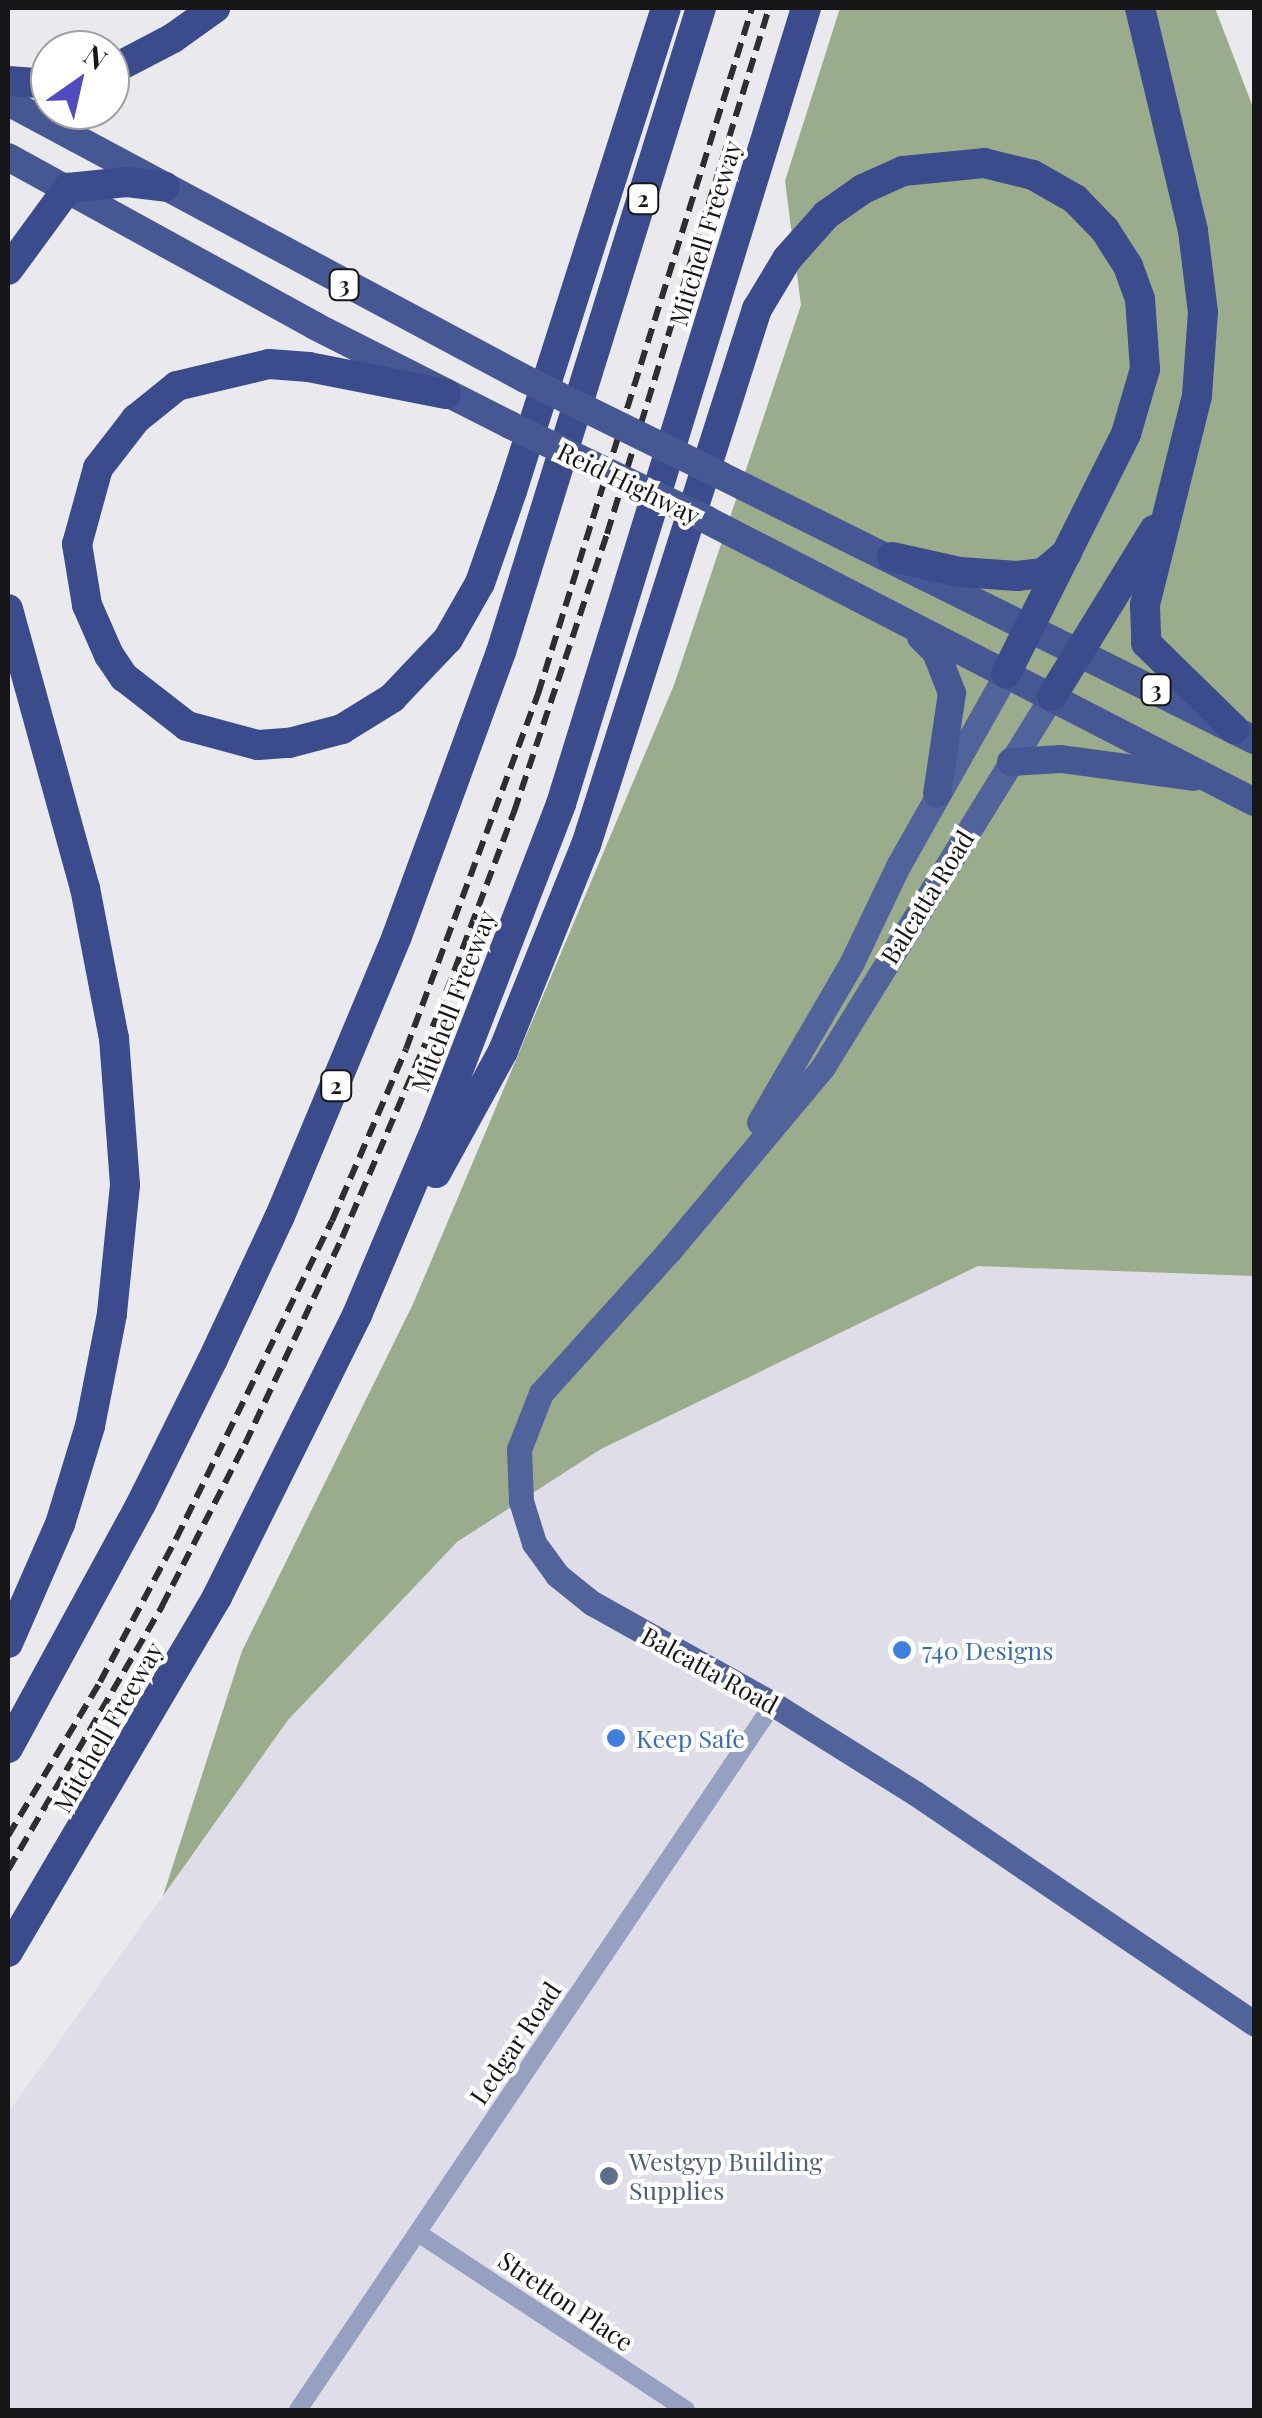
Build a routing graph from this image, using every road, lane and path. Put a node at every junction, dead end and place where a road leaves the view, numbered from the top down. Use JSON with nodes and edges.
{"nodes":[{"id":1,"x":216,"y":8,"type":"edge"},
{"id":2,"x":666,"y":8,"type":"edge"},
{"id":3,"x":701,"y":8,"type":"edge"},
{"id":4,"x":806,"y":8,"type":"edge"},
{"id":5,"x":1140,"y":8,"type":"edge"},
{"id":6,"x":130,"y":61,"type":"edge"},
{"id":7,"x":8,"y":102,"type":"edge"},
{"id":8,"x":8,"y":157,"type":"edge"},
{"id":9,"x":164,"y":186,"type":"junction"},
{"id":10,"x":68,"y":188,"type":"junction"},
{"id":11,"x":8,"y":270,"type":"edge"},
{"id":12,"x":446,"y":394,"type":"junction"},
{"id":13,"x":1167,"y":511,"type":"junction"},
{"id":14,"x":1069,"y":550,"type":"junction"},
{"id":15,"x":892,"y":557,"type":"junction"},
{"id":16,"x":8,"y":608,"type":"edge"},
{"id":17,"x":1029,"y":628,"type":"junction"},
{"id":18,"x":913,"y":629,"type":"junction"},
{"id":19,"x":1078,"y":652,"type":"junction"},
{"id":20,"x":1006,"y":674,"type":"junction"},
{"id":21,"x":1052,"y":696,"type":"junction"},
{"id":22,"x":1244,"y":734,"type":"edge"},
{"id":23,"x":1011,"y":762,"type":"junction"},
{"id":24,"x":1216,"y":780,"type":"junction"},
{"id":25,"x":937,"y":794,"type":"junction"},
{"id":26,"x":1254,"y":802,"type":"edge"},
{"id":27,"x":720,"y":1186,"type":"junction"},
{"id":28,"x":357,"y":1315,"type":"junction"},
{"id":29,"x":8,"y":1643,"type":"edge"},
{"id":30,"x":773,"y":1704,"type":"junction"},
{"id":31,"x":8,"y":1748,"type":"edge"},
{"id":32,"x":8,"y":1952,"type":"edge"},
{"id":33,"x":1254,"y":2023,"type":"edge"},
{"id":34,"x":418,"y":2233,"type":"junction"},
{"id":35,"x":298,"y":2410,"type":"edge"},
{"id":36,"x":686,"y":2410,"type":"edge"}],
"edges":[{"from":1,"to":6,"type":"highway"},
{"from":2,"to":12,"type":"highway"},
{"from":3,"to":31,"type":"highway","number":"2"},
{"from":4,"to":28,"type":"highway","name":"Mitchell Freeway"},
{"from":5,"to":13,"type":"highway"},
{"from":7,"to":9,"type":"highway","name":"Reid Highway","number":"3"},
{"from":8,"to":10,"type":"highway","name":"Reid Highway","number":"3"},
{"from":9,"to":10,"type":"highway"},
{"from":9,"to":15,"type":"highway","name":"Reid Highway","number":"3","bridge":true},
{"from":10,"to":11,"type":"highway"},
{"from":10,"to":12,"type":"highway","name":"Reid Highway","number":"3"},
{"from":12,"to":18,"type":"highway","name":"Reid Highway","number":"3","bridge":true},
{"from":13,"to":19,"type":"highway"},
{"from":13,"to":22,"type":"highway"},
{"from":14,"to":15,"type":"highway"},
{"from":14,"to":17,"type":"highway"},
{"from":14,"to":28,"type":"highway"},
{"from":15,"to":17,"type":"highway","name":"Reid Highway","number":"3"},
{"from":16,"to":29,"type":"highway"},
{"from":17,"to":19,"type":"highway","name":"Reid Highway","number":"3"},
{"from":17,"to":20,"type":"highway"},
{"from":18,"to":20,"type":"highway","name":"Reid Highway","number":"3"},
{"from":18,"to":25,"type":"highway"},
{"from":19,"to":21,"type":"highway"},
{"from":19,"to":22,"type":"highway","name":"Reid Highway","number":"3"},
{"from":20,"to":21,"type":"highway","name":"Reid Highway","number":"3"},
{"from":20,"to":25,"type":"main road","name":"Balcatta Road"},
{"from":21,"to":23,"type":"main road","name":"Balcatta Road"},
{"from":21,"to":24,"type":"highway","name":"Reid Highway","number":"3"},
{"from":23,"to":24,"type":"highway"},
{"from":23,"to":27,"type":"main road","name":"Balcatta Road"},
{"from":24,"to":26,"type":"highway","name":"Reid Highway","number":"3"},
{"from":25,"to":27,"type":"main road","name":"Balcatta Road"},
{"from":27,"to":30,"type":"main road","name":"Balcatta Road"},
{"from":28,"to":32,"type":"highway","name":"Mitchell Freeway"},
{"from":30,"to":33,"type":"main road","name":"Balcatta Road"},
{"from":30,"to":34,"type":"street","name":"Ledgar Road"},
{"from":34,"to":35,"type":"street","name":"Ledgar Road"},
{"from":34,"to":36,"type":"street","name":"Stretton Place"}]}
